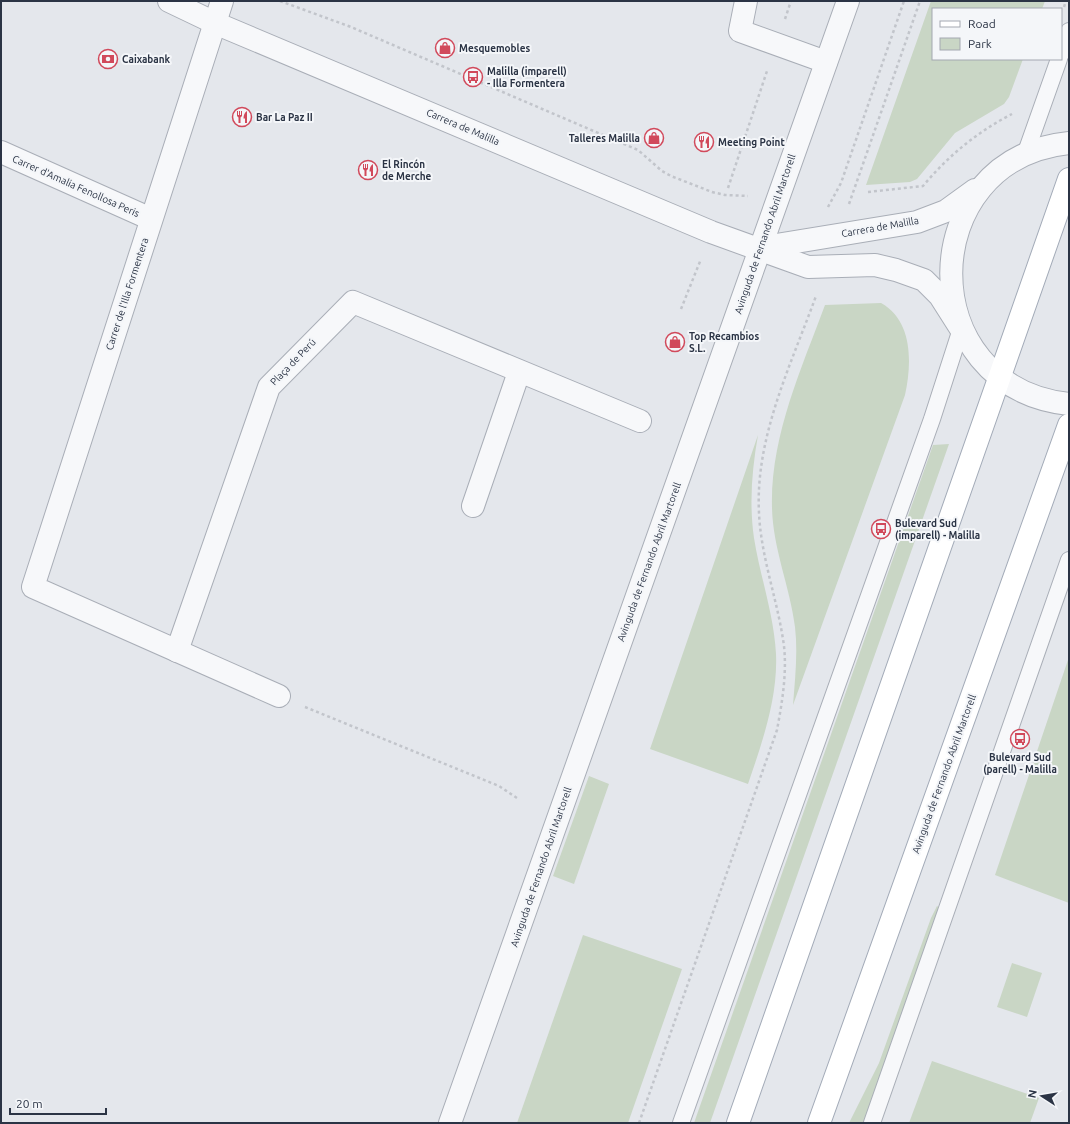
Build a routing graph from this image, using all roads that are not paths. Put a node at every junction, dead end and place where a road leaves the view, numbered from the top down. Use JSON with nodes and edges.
{"nodes":[{"id":1,"x":169,"y":1,"type":"edge"},
{"id":2,"x":222,"y":1,"type":"edge"},
{"id":3,"x":746,"y":1,"type":"edge"},
{"id":4,"x":848,"y":1,"type":"edge"},
{"id":5,"x":215,"y":23,"type":"junction"},
{"id":6,"x":1069,"y":31,"type":"edge"},
{"id":7,"x":1062,"y":51,"type":"edge"},
{"id":8,"x":1059,"y":60,"type":"edge"},
{"id":9,"x":826,"y":62,"type":"junction"},
{"id":10,"x":1069,"y":143,"type":"edge"},
{"id":11,"x":1,"y":152,"type":"edge"},
{"id":12,"x":1025,"y":155,"type":"junction"},
{"id":13,"x":990,"y":179,"type":"junction"},
{"id":14,"x":1069,"y":179,"type":"edge"},
{"id":15,"x":152,"y":219,"type":"junction"},
{"id":16,"x":759,"y":248,"type":"junction"},
{"id":17,"x":961,"y":329,"type":"junction"},
{"id":18,"x":519,"y":372,"type":"junction"},
{"id":19,"x":999,"y":377,"type":"junction"},
{"id":20,"x":1069,"y":404,"type":"edge"},
{"id":21,"x":640,"y":421,"type":"dead end"},
{"id":22,"x":1069,"y":425,"type":"edge"},
{"id":23,"x":473,"y":506,"type":"dead end"},
{"id":24,"x":1069,"y":560,"type":"edge"},
{"id":25,"x":177,"y":651,"type":"junction"},
{"id":26,"x":279,"y":696,"type":"road end"},
{"id":27,"x":450,"y":1123,"type":"edge"},
{"id":28,"x":682,"y":1123,"type":"edge"},
{"id":29,"x":738,"y":1123,"type":"edge"},
{"id":30,"x":819,"y":1123,"type":"edge"},
{"id":31,"x":872,"y":1123,"type":"edge"}],
"edges":[{"from":1,"to":5,"type":"street","name":"Carrera de Malilla"},
{"from":2,"to":5,"type":"street","name":"Carrer de l'Illa Formentera"},
{"from":3,"to":9,"type":"street"},
{"from":4,"to":9,"type":"street","name":"Avinguda de Fernando Abril Martorell"},
{"from":5,"to":15,"type":"street","name":"Carrer de l'Illa Formentera"},
{"from":5,"to":16,"type":"street","name":"Carrera de Malilla"},
{"from":6,"to":7,"type":"lane"},
{"from":8,"to":12,"type":"lane"},
{"from":9,"to":16,"type":"street","name":"Avinguda de Fernando Abril Martorell"},
{"from":10,"to":12,"type":"street"},
{"from":11,"to":15,"type":"street","name":"Carrer d'Amalia Fenollosa Peris"},
{"from":12,"to":13,"type":"street"},
{"from":13,"to":16,"type":"street","name":"Carrera de Malilla"},
{"from":13,"to":17,"type":"street"},
{"from":14,"to":19,"type":"main road"},
{"from":15,"to":25,"type":"street","name":"Carrer de l'Illa Formentera"},
{"from":16,"to":17,"type":"street","name":"Carrera de Malilla"},
{"from":16,"to":27,"type":"street","name":"Avinguda de Fernando Abril Martorell"},
{"from":17,"to":19,"type":"street","name":"Carrera de Malilla"},
{"from":17,"to":28,"type":"lane"},
{"from":18,"to":21,"type":"street","name":"Plaça de Perú"},
{"from":18,"to":23,"type":"street"},
{"from":18,"to":25,"type":"street","name":"Plaça de Perú"},
{"from":19,"to":20,"type":"street","name":"Carrera de Malilla"},
{"from":19,"to":29,"type":"main road"},
{"from":22,"to":30,"type":"main road","name":"Avinguda de Fernando Abril Martorell"},
{"from":24,"to":31,"type":"lane"},
{"from":25,"to":26,"type":"street"}]}
